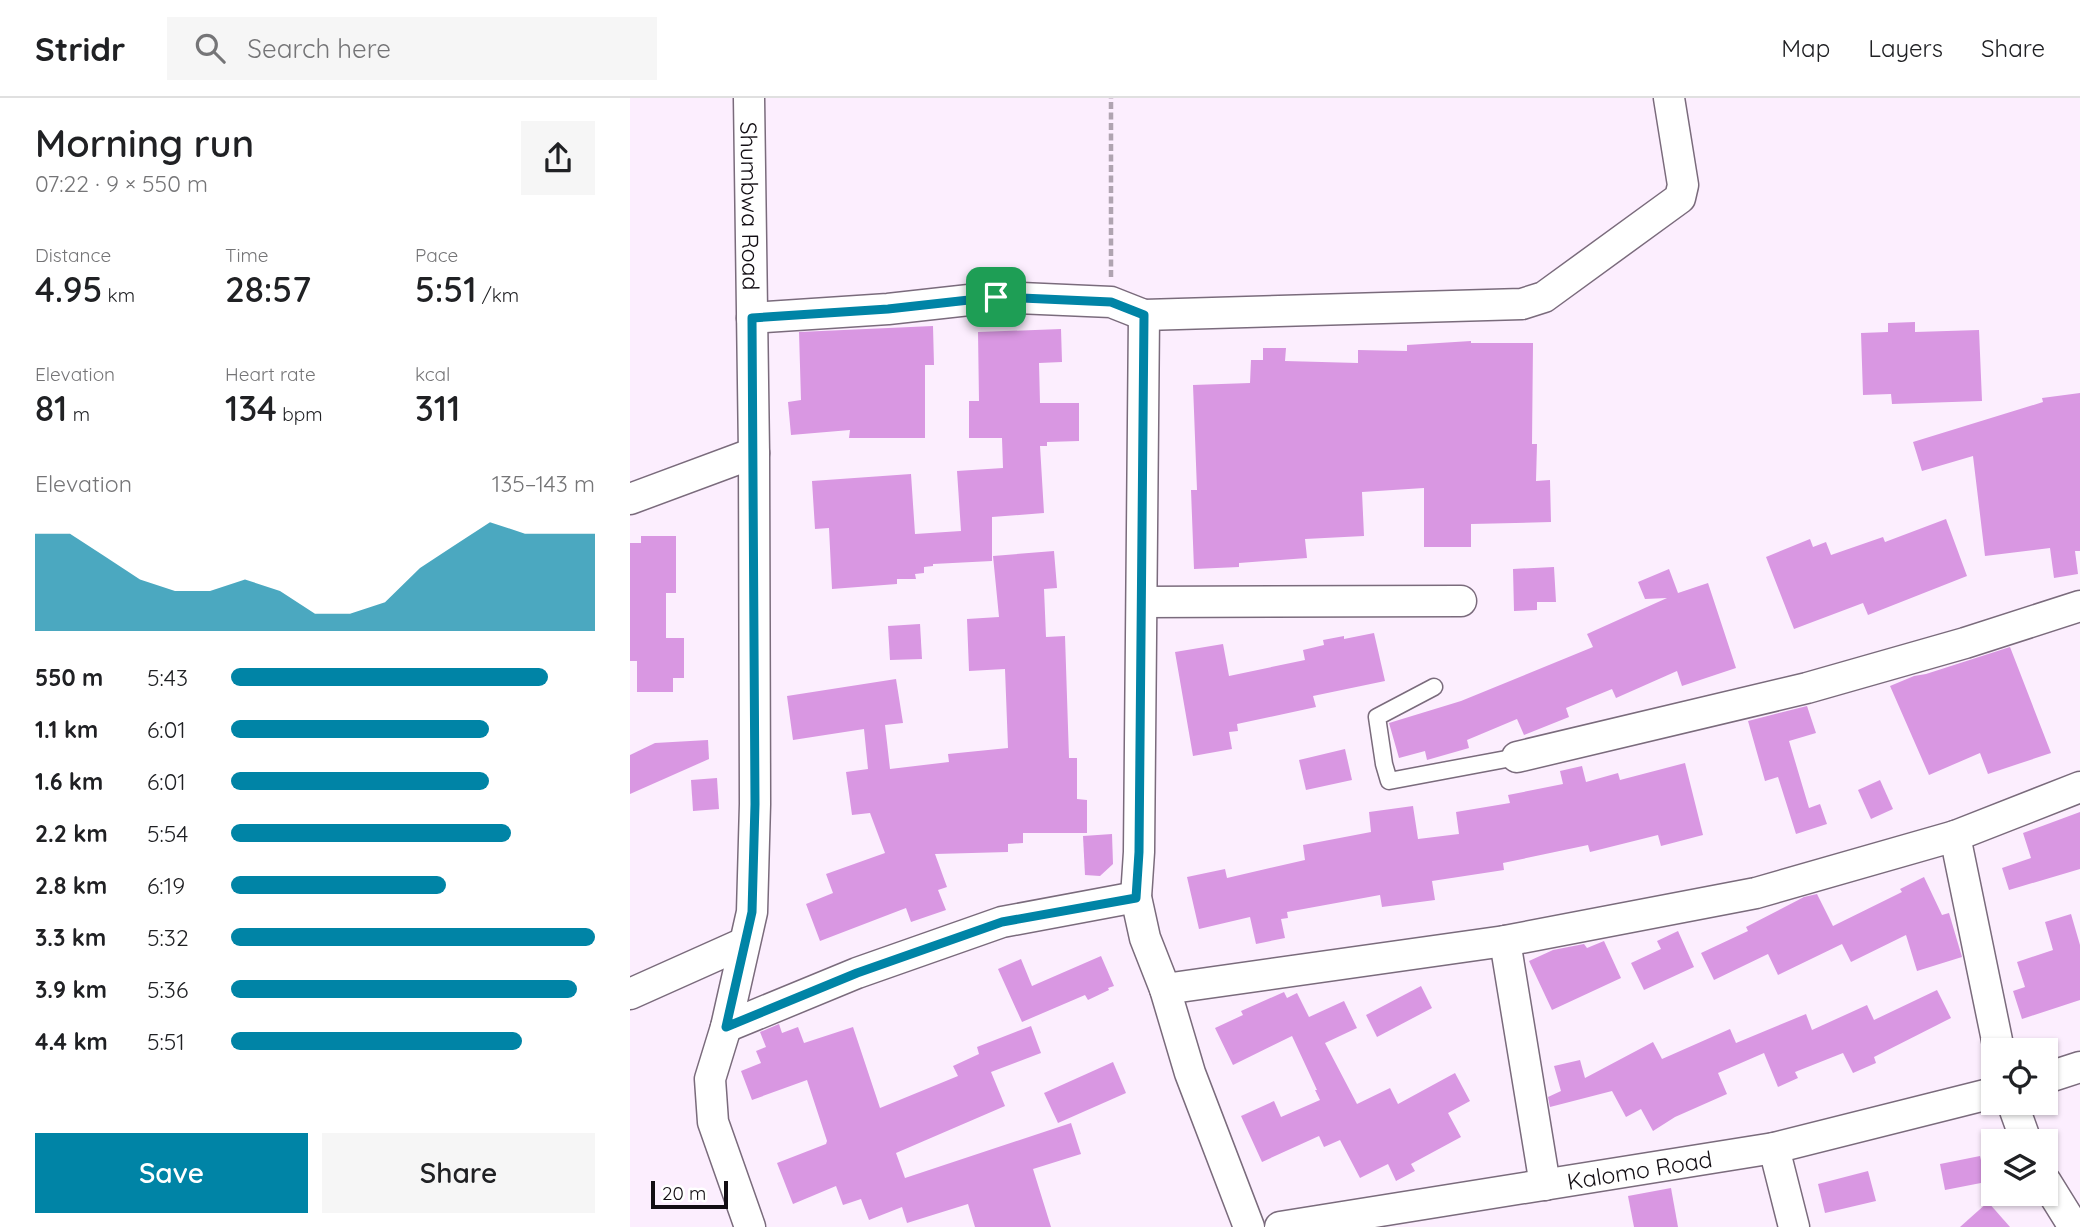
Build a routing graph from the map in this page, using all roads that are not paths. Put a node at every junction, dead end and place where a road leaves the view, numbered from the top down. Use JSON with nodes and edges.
{"nodes":[{"id":1,"x":749,"y":98,"type":"edge"},
{"id":2,"x":1669,"y":98,"type":"edge"},
{"id":3,"x":1144,"y":315,"type":"junction"},
{"id":4,"x":752,"y":318,"type":"junction"},
{"id":5,"x":754,"y":453,"type":"junction"},
{"id":6,"x":630,"y":499,"type":"edge"},
{"id":7,"x":1461,"y":601,"type":"dead end"},
{"id":8,"x":1142,"y":602,"type":"junction"},
{"id":9,"x":2080,"y":606,"type":"edge"},
{"id":10,"x":1434,"y":687,"type":"dead end"},
{"id":11,"x":1517,"y":757,"type":"joint"},
{"id":12,"x":2080,"y":788,"type":"edge"},
{"id":13,"x":1955,"y":836,"type":"junction"},
{"id":14,"x":1136,"y":898,"type":"junction"},
{"id":15,"x":1505,"y":941,"type":"junction"},
{"id":16,"x":744,"y":943,"type":"junction"},
{"id":17,"x":1165,"y":989,"type":"junction"},
{"id":18,"x":630,"y":994,"type":"edge"},
{"id":19,"x":726,"y":1027,"type":"junction"},
{"id":20,"x":1997,"y":1038,"type":"edge"},
{"id":21,"x":2080,"y":1067,"type":"edge"},
{"id":22,"x":2058,"y":1073,"type":"edge"},
{"id":23,"x":1981,"y":1096,"type":"edge"},
{"id":24,"x":1774,"y":1148,"type":"junction"},
{"id":25,"x":1545,"y":1185,"type":"junction"},
{"id":26,"x":2058,"y":1201,"type":"edge"},
{"id":27,"x":750,"y":1227,"type":"edge"},
{"id":28,"x":1249,"y":1227,"type":"edge"},
{"id":29,"x":1280,"y":1227,"type":"edge"},
{"id":30,"x":1794,"y":1227,"type":"edge"},
{"id":31,"x":2074,"y":1227,"type":"edge"}],
"edges":[{"from":1,"to":4,"type":"street","name":"Shumbwa Road"},
{"from":2,"to":3,"type":"street"},
{"from":3,"to":4,"type":"street"},
{"from":3,"to":8,"type":"street"},
{"from":4,"to":5,"type":"street","name":"Shumbwa Road"},
{"from":5,"to":6,"type":"street"},
{"from":5,"to":16,"type":"street","name":"Shumbwa Road"},
{"from":7,"to":8,"type":"street"},
{"from":8,"to":14,"type":"street"},
{"from":9,"to":11,"type":"street"},
{"from":10,"to":11,"type":"lane"},
{"from":12,"to":13,"type":"street"},
{"from":13,"to":15,"type":"street"},
{"from":13,"to":20,"type":"street"},
{"from":14,"to":17,"type":"street"},
{"from":14,"to":19,"type":"street"},
{"from":15,"to":17,"type":"street"},
{"from":15,"to":25,"type":"street"},
{"from":16,"to":18,"type":"street"},
{"from":16,"to":19,"type":"street","name":"Shumbwa Road"},
{"from":17,"to":28,"type":"street"},
{"from":19,"to":27,"type":"street","name":"Shumbwa Road"},
{"from":21,"to":22,"type":"street"},
{"from":23,"to":24,"type":"street","name":"Kalomo Road"},
{"from":24,"to":25,"type":"street","name":"Kalomo Road"},
{"from":24,"to":30,"type":"street"},
{"from":25,"to":29,"type":"street","name":"Kalomo Road"},
{"from":26,"to":31,"type":"street"}]}
